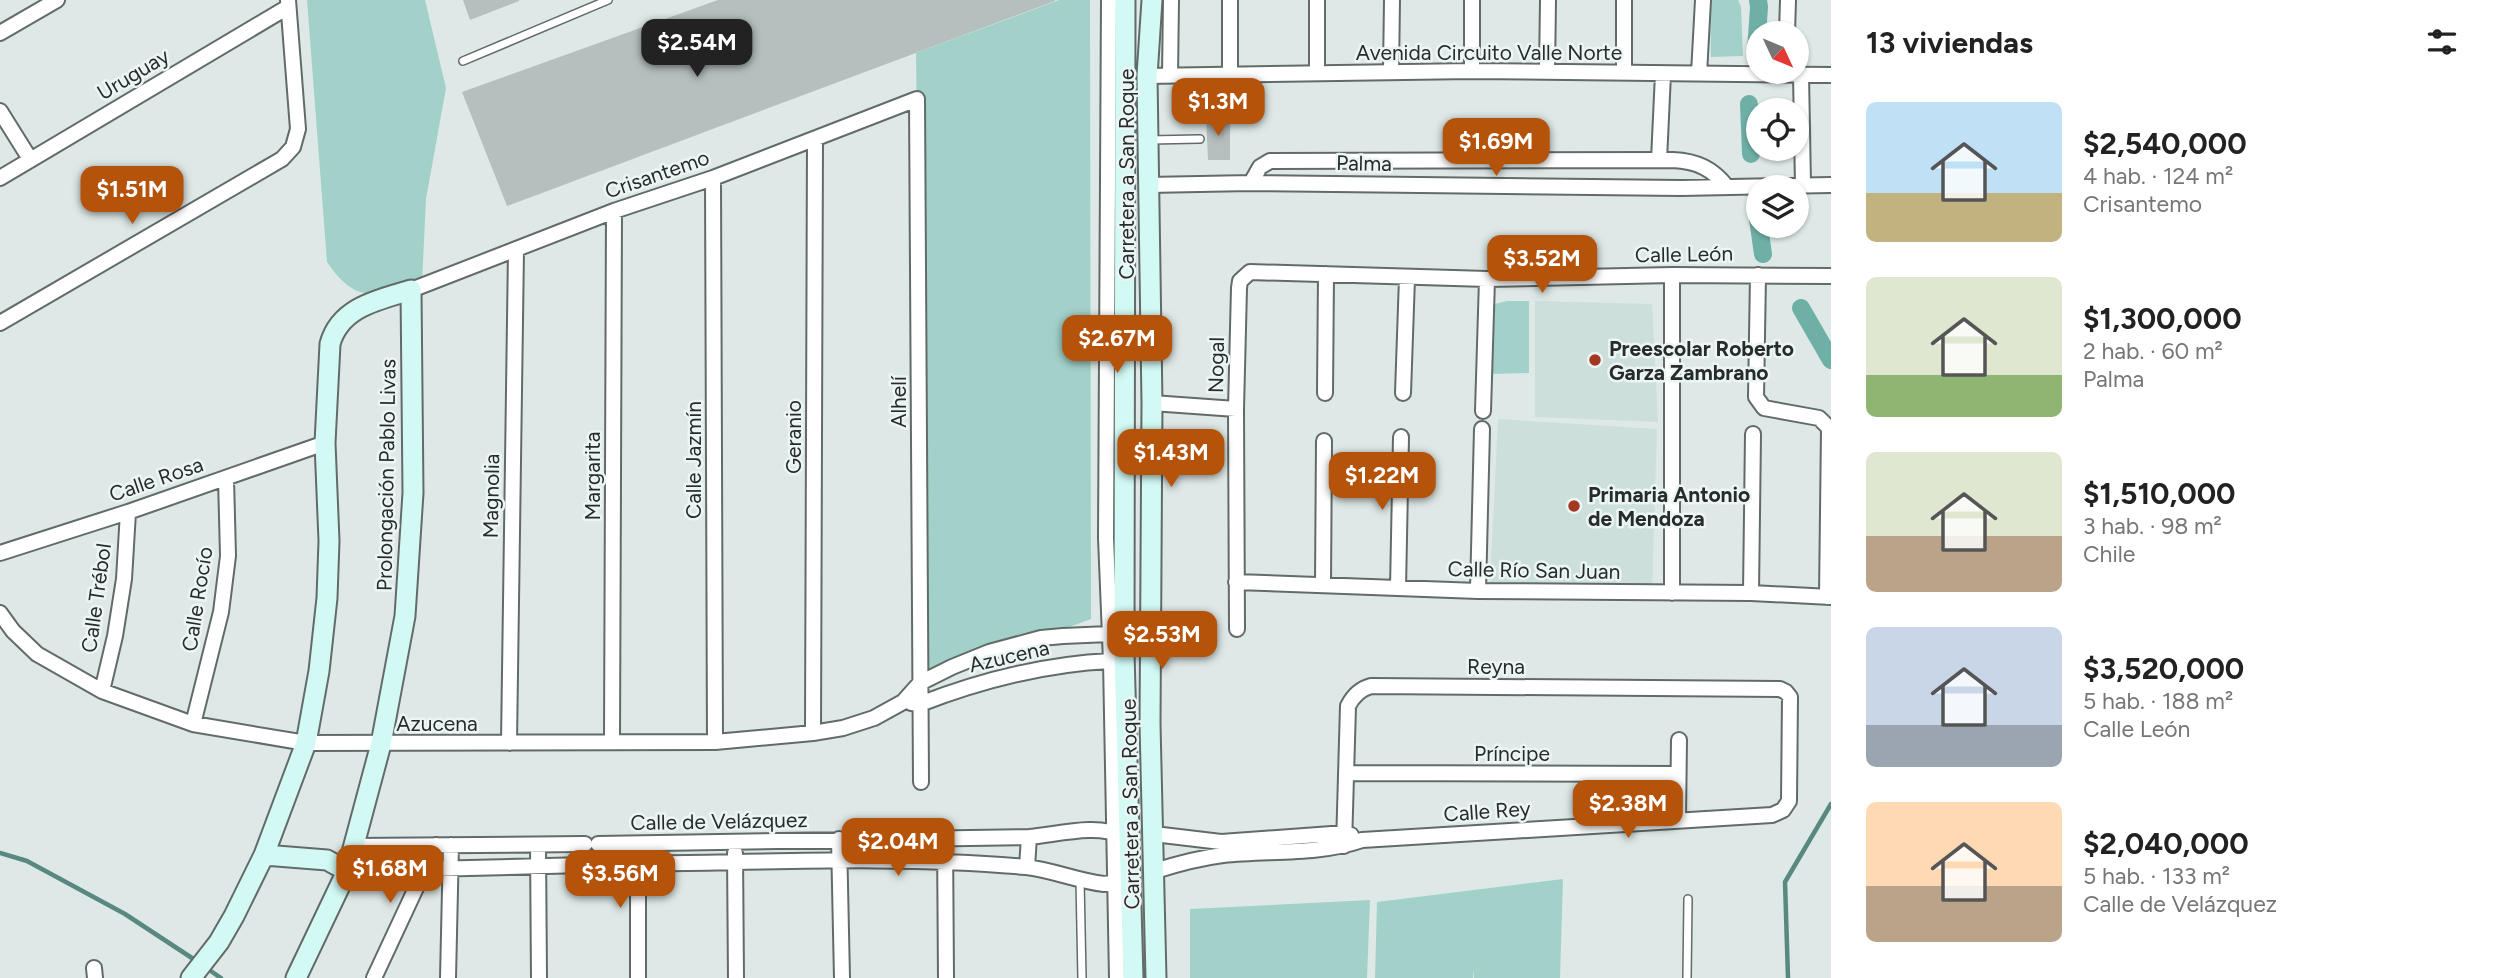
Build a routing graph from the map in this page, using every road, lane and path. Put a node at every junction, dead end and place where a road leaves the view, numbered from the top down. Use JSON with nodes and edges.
{"nodes":[{"id":1,"x":57,"y":0,"type":"edge"},
{"id":2,"x":608,"y":0,"type":"edge"},
{"id":3,"x":1109,"y":0,"type":"edge"},
{"id":4,"x":1125,"y":0,"type":"edge"},
{"id":5,"x":1145,"y":0,"type":"edge"},
{"id":6,"x":1152,"y":0,"type":"edge"},
{"id":7,"x":1171,"y":0,"type":"edge"},
{"id":8,"x":1230,"y":0,"type":"edge"},
{"id":9,"x":1317,"y":0,"type":"edge"},
{"id":10,"x":1392,"y":0,"type":"edge"},
{"id":11,"x":1472,"y":0,"type":"edge"},
{"id":12,"x":1548,"y":0,"type":"edge"},
{"id":13,"x":1624,"y":0,"type":"edge"},
{"id":14,"x":1703,"y":0,"type":"edge"},
{"id":15,"x":1788,"y":0,"type":"edge"},
{"id":16,"x":288,"y":3,"type":"edge"},
{"id":17,"x":1787,"y":21,"type":"edge"},
{"id":18,"x":1150,"y":28,"type":"junction"},
{"id":19,"x":0,"y":33,"type":"edge"},
{"id":20,"x":463,"y":61,"type":"dead end"},
{"id":21,"x":1472,"y":71,"type":"junction"},
{"id":22,"x":1391,"y":72,"type":"junction"},
{"id":23,"x":1547,"y":72,"type":"junction"},
{"id":24,"x":1317,"y":73,"type":"junction"},
{"id":25,"x":1624,"y":73,"type":"junction"},
{"id":26,"x":1230,"y":74,"type":"junction"},
{"id":27,"x":1662,"y":74,"type":"junction"},
{"id":28,"x":1699,"y":74,"type":"junction"},
{"id":29,"x":1746,"y":74,"type":"edge"},
{"id":30,"x":1810,"y":74,"type":"edge"},
{"id":31,"x":1831,"y":75,"type":"edge"},
{"id":32,"x":1147,"y":76,"type":"junction"},
{"id":33,"x":1170,"y":76,"type":"junction"},
{"id":34,"x":1792,"y":84,"type":"edge"},
{"id":35,"x":917,"y":99,"type":"joint"},
{"id":36,"x":0,"y":111,"type":"edge"},
{"id":37,"x":1200,"y":139,"type":"dead end"},
{"id":38,"x":814,"y":140,"type":"junction"},
{"id":39,"x":1149,"y":140,"type":"junction"},
{"id":40,"x":30,"y":159,"type":"junction"},
{"id":41,"x":1659,"y":160,"type":"junction"},
{"id":42,"x":1802,"y":175,"type":"edge"},
{"id":43,"x":0,"y":178,"type":"edge"},
{"id":44,"x":713,"y":178,"type":"junction"},
{"id":45,"x":1251,"y":183,"type":"junction"},
{"id":46,"x":1149,"y":185,"type":"junction"},
{"id":47,"x":1809,"y":185,"type":"edge"},
{"id":48,"x":1831,"y":185,"type":"edge"},
{"id":49,"x":1746,"y":186,"type":"edge"},
{"id":50,"x":1727,"y":187,"type":"junction"},
{"id":51,"x":614,"y":211,"type":"junction"},
{"id":52,"x":516,"y":250,"type":"junction"},
{"id":53,"x":1326,"y":274,"type":"junction"},
{"id":54,"x":1672,"y":275,"type":"junction"},
{"id":55,"x":1758,"y":275,"type":"junction"},
{"id":56,"x":1831,"y":275,"type":"edge"},
{"id":57,"x":1244,"y":276,"type":"joint"},
{"id":58,"x":1407,"y":278,"type":"junction"},
{"id":59,"x":1488,"y":279,"type":"junction"},
{"id":60,"x":411,"y":290,"type":"junction"},
{"id":61,"x":0,"y":323,"type":"edge"},
{"id":62,"x":1125,"y":330,"type":"junction"},
{"id":63,"x":1325,"y":393,"type":"dead end"},
{"id":64,"x":1403,"y":393,"type":"dead end"},
{"id":65,"x":1152,"y":403,"type":"junction"},
{"id":66,"x":1236,"y":409,"type":"junction"},
{"id":67,"x":1483,"y":411,"type":"dead end"},
{"id":68,"x":1829,"y":428,"type":"edge"},
{"id":69,"x":1482,"y":429,"type":"dead end"},
{"id":70,"x":1753,"y":434,"type":"dead end"},
{"id":71,"x":1401,"y":437,"type":"dead end"},
{"id":72,"x":1324,"y":442,"type":"dead end"},
{"id":73,"x":325,"y":443,"type":"junction"},
{"id":74,"x":226,"y":478,"type":"junction"},
{"id":75,"x":1125,"y":481,"type":"junction"},
{"id":76,"x":128,"y":512,"type":"junction"},
{"id":77,"x":0,"y":553,"type":"edge"},
{"id":78,"x":1150,"y":574,"type":"junction"},
{"id":79,"x":1236,"y":582,"type":"junction"},
{"id":80,"x":1323,"y":584,"type":"junction"},
{"id":81,"x":1398,"y":588,"type":"junction"},
{"id":82,"x":1478,"y":591,"type":"junction"},
{"id":83,"x":1672,"y":593,"type":"junction"},
{"id":84,"x":1751,"y":593,"type":"junction"},
{"id":85,"x":1829,"y":597,"type":"edge"},
{"id":86,"x":0,"y":613,"type":"edge"},
{"id":87,"x":1237,"y":629,"type":"dead end"},
{"id":88,"x":1120,"y":647,"type":"junction"},
{"id":89,"x":920,"y":683,"type":"junction"},
{"id":90,"x":102,"y":691,"type":"junction"},
{"id":91,"x":903,"y":702,"type":"junction"},
{"id":92,"x":920,"y":704,"type":"junction"},
{"id":93,"x":193,"y":724,"type":"junction"},
{"id":94,"x":1150,"y":724,"type":"junction"},
{"id":95,"x":1791,"y":728,"type":"joint"},
{"id":96,"x":813,"y":733,"type":"junction"},
{"id":97,"x":1679,"y":740,"type":"dead end"},
{"id":98,"x":612,"y":741,"type":"junction"},
{"id":99,"x":715,"y":742,"type":"junction"},
{"id":100,"x":306,"y":743,"type":"junction"},
{"id":101,"x":509,"y":743,"type":"junction"},
{"id":102,"x":381,"y":744,"type":"junction"},
{"id":103,"x":1346,"y":774,"type":"junction"},
{"id":104,"x":1678,"y":774,"type":"junction"},
{"id":105,"x":1151,"y":781,"type":"junction"},
{"id":106,"x":921,"y":782,"type":"dead end"},
{"id":107,"x":1678,"y":819,"type":"junction"},
{"id":108,"x":1114,"y":832,"type":"junction"},
{"id":109,"x":1154,"y":834,"type":"junction"},
{"id":110,"x":1029,"y":836,"type":"junction"},
{"id":111,"x":945,"y":838,"type":"junction"},
{"id":112,"x":839,"y":839,"type":"junction"},
{"id":113,"x":1344,"y":839,"type":"junction"},
{"id":114,"x":735,"y":841,"type":"junction"},
{"id":115,"x":639,"y":844,"type":"junction"},
{"id":116,"x":436,"y":845,"type":"junction"},
{"id":117,"x":451,"y":845,"type":"junction"},
{"id":118,"x":354,"y":846,"type":"junction"},
{"id":119,"x":538,"y":846,"type":"junction"},
{"id":120,"x":1222,"y":849,"type":"junction"},
{"id":121,"x":1132,"y":853,"type":"junction"},
{"id":122,"x":264,"y":855,"type":"junction"},
{"id":123,"x":327,"y":860,"type":"junction"},
{"id":124,"x":838,"y":860,"type":"junction"},
{"id":125,"x":734,"y":862,"type":"junction"},
{"id":126,"x":946,"y":862,"type":"junction"},
{"id":127,"x":637,"y":864,"type":"junction"},
{"id":128,"x":538,"y":867,"type":"junction"},
{"id":129,"x":1027,"y":867,"type":"junction"},
{"id":130,"x":449,"y":870,"type":"junction"},
{"id":131,"x":347,"y":871,"type":"junction"},
{"id":132,"x":426,"y":871,"type":"junction"},
{"id":133,"x":1155,"y":871,"type":"junction"},
{"id":134,"x":1080,"y":879,"type":"junction"},
{"id":135,"x":1115,"y":882,"type":"junction"},
{"id":136,"x":1688,"y":899,"type":"dead end"},
{"id":137,"x":1155,"y":930,"type":"junction"},
{"id":138,"x":191,"y":978,"type":"edge"},
{"id":139,"x":296,"y":978,"type":"edge"},
{"id":140,"x":374,"y":978,"type":"edge"},
{"id":141,"x":447,"y":978,"type":"edge"},
{"id":142,"x":539,"y":978,"type":"edge"},
{"id":143,"x":638,"y":978,"type":"edge"},
{"id":144,"x":736,"y":978,"type":"edge"},
{"id":145,"x":842,"y":978,"type":"edge"},
{"id":146,"x":946,"y":978,"type":"edge"},
{"id":147,"x":1082,"y":978,"type":"edge"},
{"id":148,"x":1117,"y":978,"type":"edge"},
{"id":149,"x":1133,"y":978,"type":"edge"},
{"id":150,"x":1156,"y":978,"type":"edge"},
{"id":151,"x":1687,"y":978,"type":"edge"}],
"edges":[{"from":1,"to":19,"type":"street"},
{"from":2,"to":20,"type":"lane"},
{"from":3,"to":88,"type":"street"},
{"from":4,"to":62,"type":"main road","name":"Carretera a San Roque"},
{"from":5,"to":18,"type":"main road"},
{"from":6,"to":18,"type":"main road","name":"Carretera a San Roque"},
{"from":7,"to":33,"type":"street"},
{"from":8,"to":26,"type":"street"},
{"from":9,"to":24,"type":"street"},
{"from":10,"to":22,"type":"street"},
{"from":11,"to":21,"type":"street"},
{"from":12,"to":23,"type":"street"},
{"from":13,"to":25,"type":"street"},
{"from":14,"to":28,"type":"street"},
{"from":15,"to":17,"type":"street"},
{"from":16,"to":40,"type":"street","name":"Uruguay"},
{"from":16,"to":61,"type":"street"},
{"from":18,"to":32,"type":"main road","name":"Carretera a San Roque"},
{"from":21,"to":22,"type":"street","name":"Avenida Circuito Valle Norte"},
{"from":21,"to":23,"type":"street","name":"Avenida Circuito Valle Norte"},
{"from":22,"to":24,"type":"street","name":"Avenida Circuito Valle Norte"},
{"from":23,"to":25,"type":"street","name":"Avenida Circuito Valle Norte"},
{"from":24,"to":26,"type":"street","name":"Avenida Circuito Valle Norte"},
{"from":25,"to":27,"type":"street","name":"Avenida Circuito Valle Norte"},
{"from":26,"to":33,"type":"street","name":"Avenida Circuito Valle Norte"},
{"from":27,"to":28,"type":"street","name":"Avenida Circuito Valle Norte"},
{"from":27,"to":41,"type":"street"},
{"from":28,"to":29,"type":"street","name":"Avenida Circuito Valle Norte"},
{"from":30,"to":31,"type":"street","name":"Avenida Circuito Valle Norte"},
{"from":32,"to":33,"type":"street","name":"Avenida Circuito Valle Norte"},
{"from":32,"to":39,"type":"main road","name":"Carretera a San Roque"},
{"from":34,"to":42,"type":"street"},
{"from":35,"to":38,"type":"street","name":"Crisantemo"},
{"from":35,"to":89,"type":"street","name":"Alhelí"},
{"from":36,"to":40,"type":"street"},
{"from":37,"to":39,"type":"lane"},
{"from":38,"to":44,"type":"street","name":"Crisantemo"},
{"from":38,"to":96,"type":"street","name":"Geranio"},
{"from":39,"to":46,"type":"main road","name":"Carretera a San Roque"},
{"from":40,"to":43,"type":"street","name":"Uruguay"},
{"from":41,"to":45,"type":"street"},
{"from":41,"to":50,"type":"street"},
{"from":44,"to":51,"type":"street","name":"Crisantemo"},
{"from":44,"to":99,"type":"street","name":"Calle Jazmín"},
{"from":45,"to":46,"type":"street","name":"Palma"},
{"from":45,"to":50,"type":"street","name":"Palma"},
{"from":46,"to":65,"type":"main road","name":"Carretera a San Roque"},
{"from":47,"to":48,"type":"street","name":"Palma"},
{"from":49,"to":50,"type":"street","name":"Palma"},
{"from":51,"to":52,"type":"street","name":"Crisantemo"},
{"from":51,"to":98,"type":"street","name":"Margarita"},
{"from":52,"to":60,"type":"street","name":"Crisantemo"},
{"from":52,"to":101,"type":"street","name":"Magnolia"},
{"from":53,"to":57,"type":"street","name":"Calle León"},
{"from":53,"to":58,"type":"street","name":"Calle León"},
{"from":53,"to":63,"type":"street"},
{"from":54,"to":55,"type":"street","name":"Calle León"},
{"from":54,"to":59,"type":"street","name":"Calle León"},
{"from":54,"to":83,"type":"street"},
{"from":55,"to":56,"type":"street","name":"Calle León"},
{"from":55,"to":68,"type":"street"},
{"from":57,"to":66,"type":"street","name":"Nogal"},
{"from":58,"to":59,"type":"street","name":"Calle León"},
{"from":58,"to":64,"type":"street"},
{"from":59,"to":67,"type":"street"},
{"from":60,"to":73,"type":"main road"},
{"from":60,"to":102,"type":"main road","name":"Prolongación Pablo Livas"},
{"from":62,"to":65,"type":"main road"},
{"from":62,"to":75,"type":"main road","name":"Carretera a San Roque"},
{"from":65,"to":66,"type":"street"},
{"from":65,"to":75,"type":"main road"},
{"from":65,"to":78,"type":"main road","name":"Carretera a San Roque"},
{"from":66,"to":79,"type":"street","name":"Nogal"},
{"from":68,"to":85,"type":"street"},
{"from":69,"to":82,"type":"street"},
{"from":70,"to":84,"type":"street"},
{"from":71,"to":81,"type":"street"},
{"from":72,"to":80,"type":"street"},
{"from":73,"to":74,"type":"street","name":"Calle Rosa"},
{"from":73,"to":100,"type":"main road"},
{"from":74,"to":76,"type":"street","name":"Calle Rosa"},
{"from":74,"to":93,"type":"street","name":"Calle Rocío"},
{"from":75,"to":88,"type":"main road","name":"Carretera a San Roque"},
{"from":76,"to":77,"type":"street","name":"Calle Rosa"},
{"from":76,"to":90,"type":"street","name":"Calle Trébol"},
{"from":78,"to":88,"type":"main road"},
{"from":78,"to":94,"type":"main road","name":"Carretera a San Roque"},
{"from":79,"to":80,"type":"street","name":"Calle Río San Juan"},
{"from":79,"to":87,"type":"street","name":"Nogal"},
{"from":80,"to":81,"type":"street","name":"Calle Río San Juan"},
{"from":81,"to":82,"type":"street","name":"Calle Río San Juan"},
{"from":82,"to":83,"type":"street","name":"Calle Río San Juan"},
{"from":83,"to":84,"type":"street","name":"Calle Río San Juan"},
{"from":84,"to":85,"type":"street","name":"Calle Río San Juan"},
{"from":86,"to":90,"type":"street","name":"Azucena"},
{"from":88,"to":89,"type":"street"},
{"from":88,"to":92,"type":"street","name":"Azucena"},
{"from":88,"to":94,"type":"main road"},
{"from":88,"to":108,"type":"street"},
{"from":88,"to":121,"type":"main road","name":"Carretera a San Roque"},
{"from":89,"to":91,"type":"street","name":"Azucena"},
{"from":89,"to":92,"type":"street","name":"Alhelí"},
{"from":90,"to":93,"type":"street","name":"Azucena"},
{"from":91,"to":92,"type":"street","name":"Azucena"},
{"from":91,"to":96,"type":"street","name":"Azucena"},
{"from":92,"to":106,"type":"street","name":"Alhelí"},
{"from":93,"to":100,"type":"street","name":"Azucena"},
{"from":94,"to":105,"type":"main road","name":"Carretera a San Roque"},
{"from":95,"to":103,"type":"street","name":"Reyna"},
{"from":95,"to":107,"type":"street","name":"Calle Rey"},
{"from":96,"to":99,"type":"street","name":"Azucena"},
{"from":97,"to":104,"type":"street"},
{"from":98,"to":99,"type":"street","name":"Azucena"},
{"from":98,"to":101,"type":"street","name":"Azucena"},
{"from":100,"to":102,"type":"street","name":"Azucena"},
{"from":100,"to":122,"type":"main road"},
{"from":101,"to":102,"type":"street","name":"Azucena"},
{"from":102,"to":118,"type":"main road","name":"Prolongación Pablo Livas"},
{"from":103,"to":104,"type":"street","name":"Príncipe"},
{"from":103,"to":113,"type":"street","name":"Reyna"},
{"from":104,"to":107,"type":"street"},
{"from":105,"to":109,"type":"main road","name":"Carretera a San Roque"},
{"from":105,"to":121,"type":"main road"},
{"from":107,"to":113,"type":"street","name":"Calle Rey"},
{"from":108,"to":110,"type":"street","name":"Calle de Velázquez"},
{"from":108,"to":121,"type":"street"},
{"from":108,"to":135,"type":"street"},
{"from":109,"to":120,"type":"street","name":"Calle Rey"},
{"from":109,"to":133,"type":"main road","name":"Carretera a San Roque"},
{"from":110,"to":111,"type":"street","name":"Calle de Velázquez"},
{"from":110,"to":129,"type":"street"},
{"from":111,"to":112,"type":"street","name":"Calle de Velázquez"},
{"from":111,"to":126,"type":"street"},
{"from":112,"to":114,"type":"street","name":"Calle de Velázquez"},
{"from":112,"to":124,"type":"street"},
{"from":113,"to":120,"type":"street","name":"Calle Rey"},
{"from":114,"to":115,"type":"street","name":"Calle de Velázquez"},
{"from":114,"to":125,"type":"street"},
{"from":115,"to":119,"type":"street","name":"Calle de Velázquez"},
{"from":115,"to":127,"type":"street"},
{"from":116,"to":117,"type":"street","name":"Calle de Velázquez"},
{"from":116,"to":118,"type":"street","name":"Calle de Velázquez"},
{"from":116,"to":132,"type":"street"},
{"from":117,"to":119,"type":"street","name":"Calle de Velázquez"},
{"from":117,"to":130,"type":"street"},
{"from":118,"to":123,"type":"main road"},
{"from":118,"to":131,"type":"main road","name":"Prolongación Pablo Livas"},
{"from":119,"to":128,"type":"street"},
{"from":120,"to":133,"type":"street","name":"Calle Rey"},
{"from":121,"to":135,"type":"street"},
{"from":121,"to":137,"type":"main road"},
{"from":121,"to":149,"type":"main road","name":"Carretera a San Roque"},
{"from":122,"to":123,"type":"main road"},
{"from":122,"to":138,"type":"main road"},
{"from":123,"to":131,"type":"main road"},
{"from":124,"to":125,"type":"street","name":"Calle de Velázquez"},
{"from":124,"to":126,"type":"street","name":"Calle de Velázquez"},
{"from":124,"to":145,"type":"street"},
{"from":125,"to":127,"type":"street","name":"Calle de Velázquez"},
{"from":125,"to":144,"type":"street"},
{"from":126,"to":129,"type":"street","name":"Calle de Velázquez"},
{"from":126,"to":146,"type":"street"},
{"from":127,"to":128,"type":"street","name":"Calle de Velázquez"},
{"from":127,"to":143,"type":"street"},
{"from":128,"to":130,"type":"street","name":"Calle de Velázquez"},
{"from":128,"to":142,"type":"street"},
{"from":129,"to":134,"type":"street","name":"Calle de Velázquez"},
{"from":130,"to":132,"type":"street","name":"Calle de Velázquez"},
{"from":130,"to":141,"type":"street"},
{"from":131,"to":132,"type":"street","name":"Calle de Velázquez"},
{"from":131,"to":139,"type":"main road","name":"Prolongación Pablo Livas"},
{"from":132,"to":140,"type":"street"},
{"from":133,"to":137,"type":"main road","name":"Carretera a San Roque"},
{"from":134,"to":135,"type":"street","name":"Calle de Velázquez"},
{"from":134,"to":147,"type":"lane"},
{"from":135,"to":148,"type":"street"},
{"from":136,"to":151,"type":"lane"},
{"from":137,"to":150,"type":"main road","name":"Carretera a San Roque"}]}
